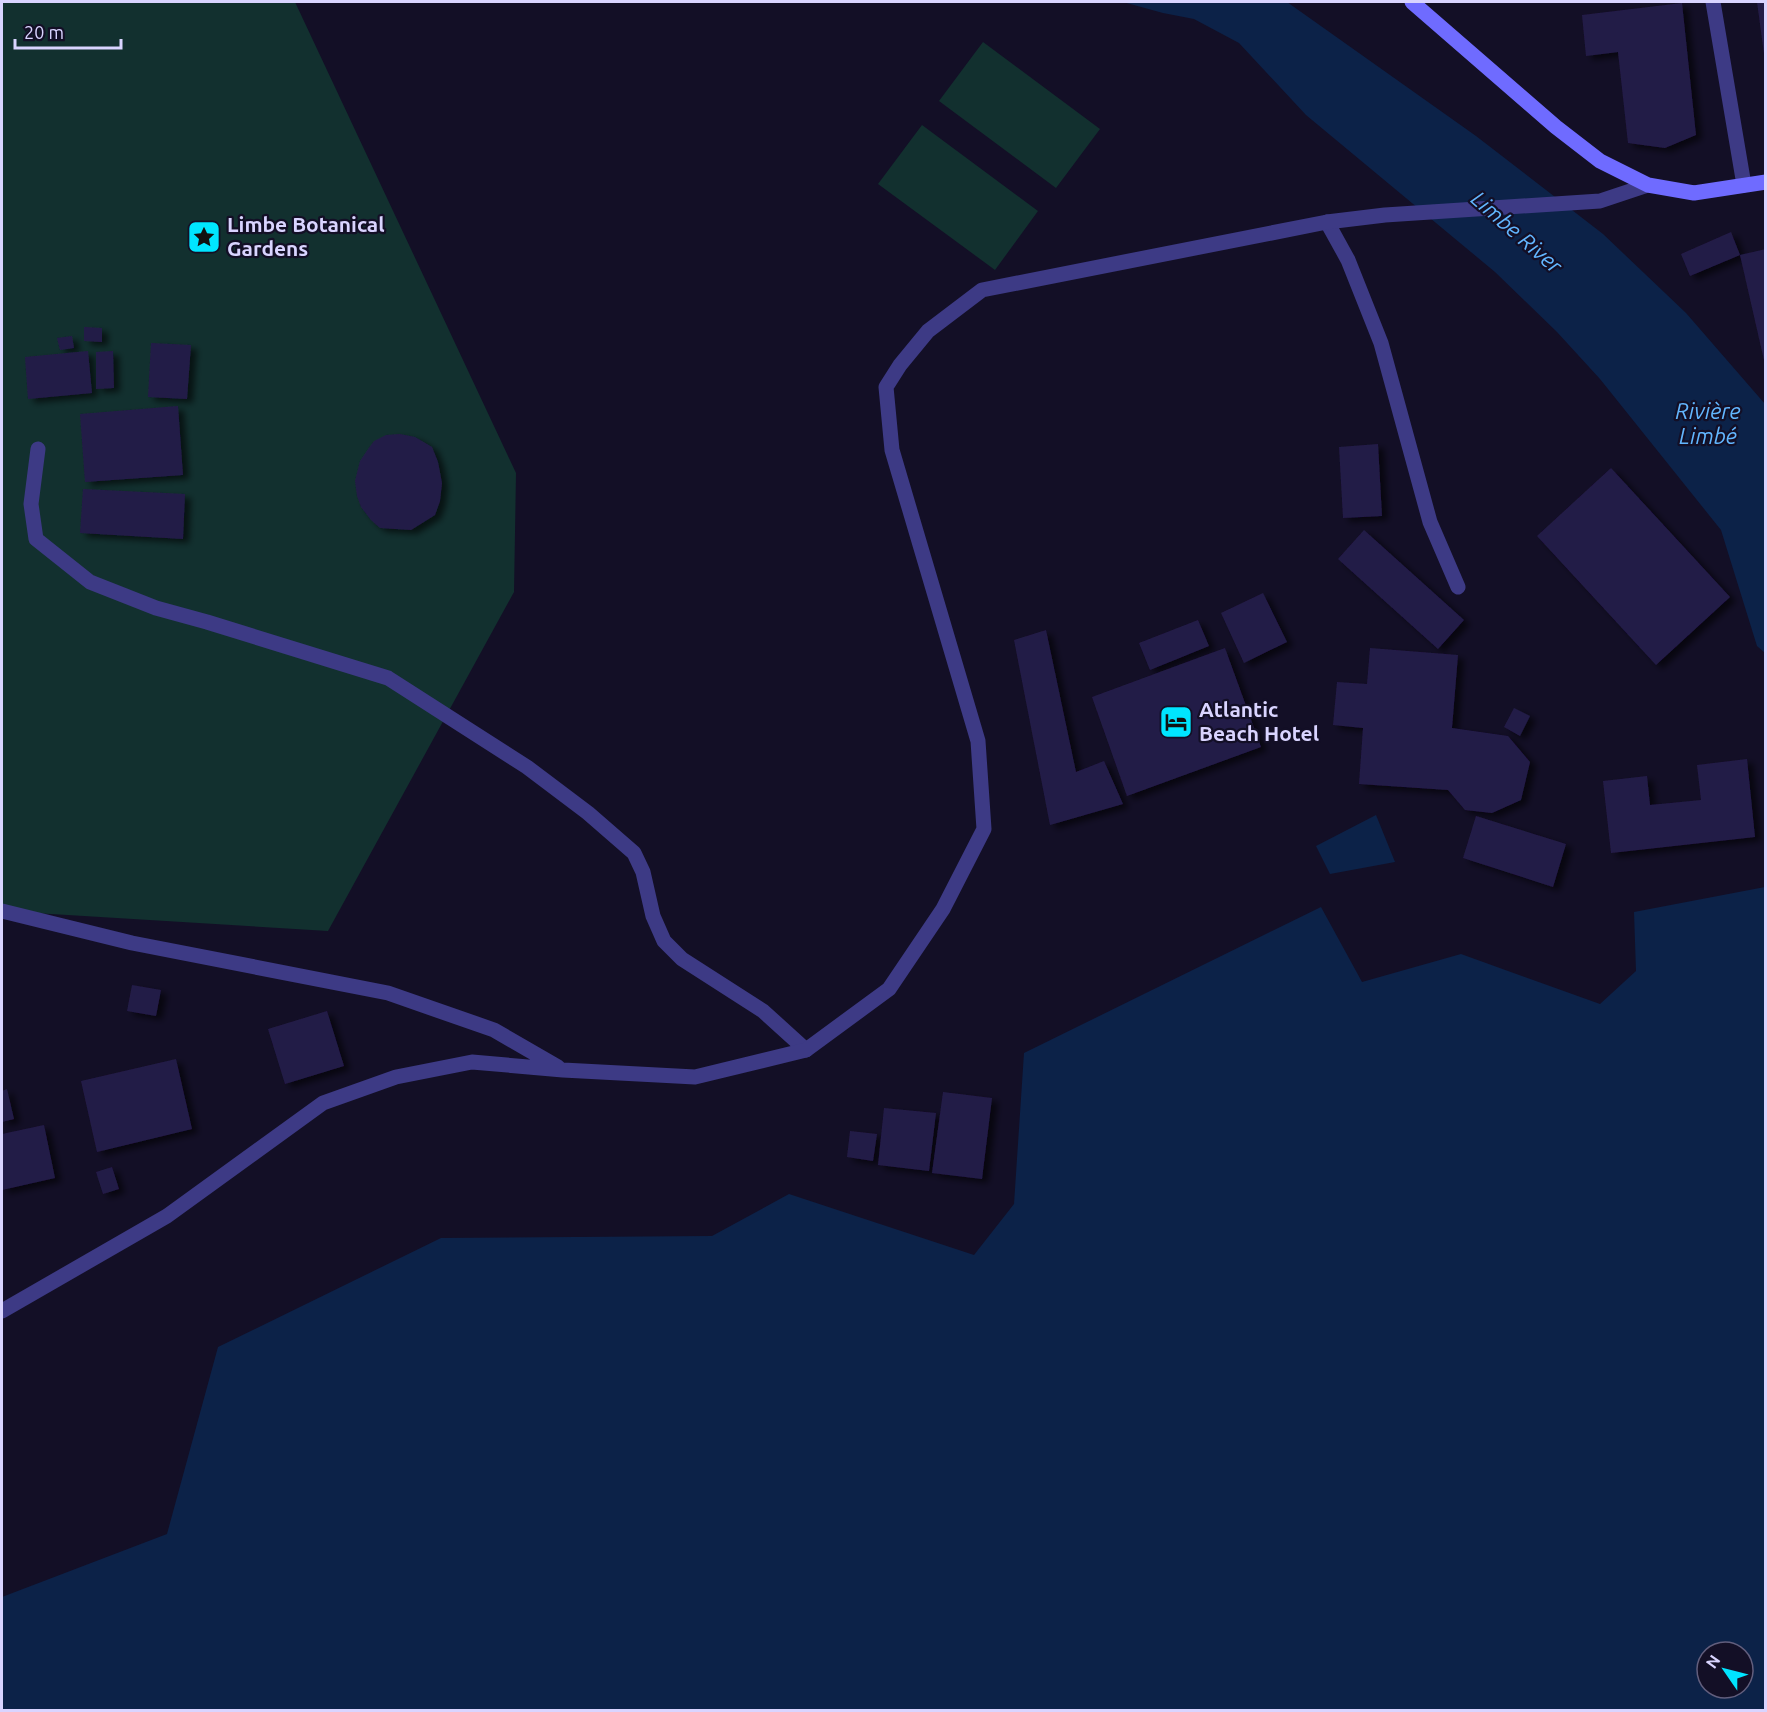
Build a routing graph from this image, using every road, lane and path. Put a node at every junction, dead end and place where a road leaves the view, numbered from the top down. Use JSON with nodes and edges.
{"nodes":[{"id":1,"x":1412,"y":2,"type":"edge"},
{"id":2,"x":1713,"y":2,"type":"edge"},
{"id":3,"x":1766,"y":182,"type":"edge"},
{"id":4,"x":1648,"y":185,"type":"junction"},
{"id":5,"x":1744,"y":185,"type":"junction"},
{"id":6,"x":1327,"y":222,"type":"junction"},
{"id":7,"x":38,"y":449,"type":"dead end"},
{"id":8,"x":1458,"y":587,"type":"dead end"},
{"id":9,"x":2,"y":911,"type":"edge"},
{"id":10,"x":806,"y":1050,"type":"junction"},
{"id":11,"x":563,"y":1070,"type":"junction"},
{"id":12,"x":2,"y":1311,"type":"edge"}],
"edges":[{"from":1,"to":4,"type":"main road"},
{"from":2,"to":5,"type":"street"},
{"from":3,"to":5,"type":"main road"},
{"from":4,"to":5,"type":"main road"},
{"from":4,"to":6,"type":"street"},
{"from":6,"to":8,"type":"street"},
{"from":6,"to":10,"type":"street"},
{"from":7,"to":10,"type":"street"},
{"from":9,"to":11,"type":"street"},
{"from":10,"to":11,"type":"street"},
{"from":11,"to":12,"type":"street"}]}
